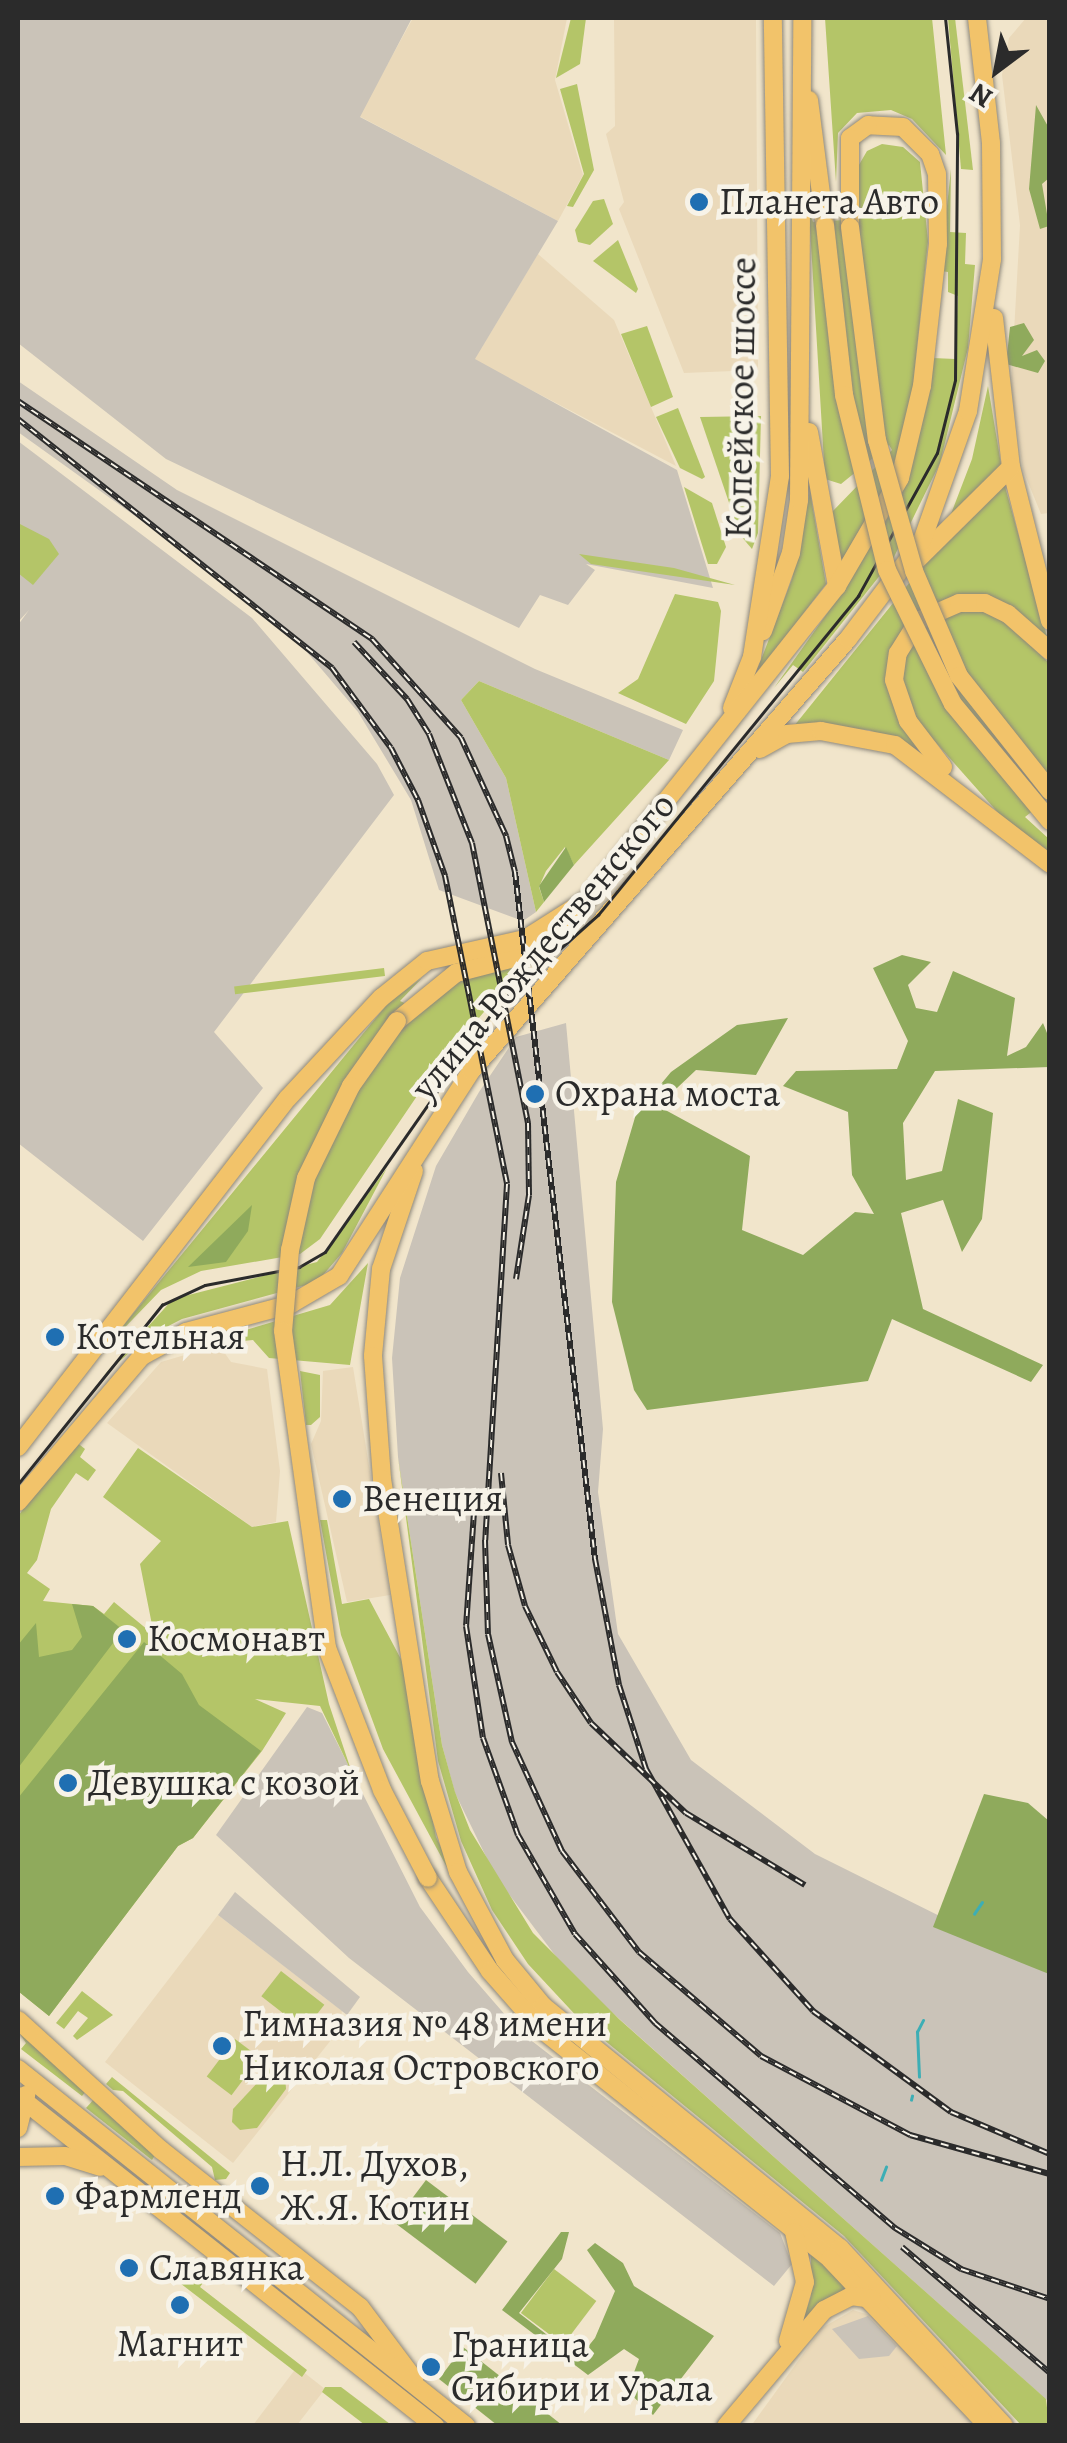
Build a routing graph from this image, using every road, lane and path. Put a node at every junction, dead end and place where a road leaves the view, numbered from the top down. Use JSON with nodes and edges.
{"nodes":[{"id":1,"x":773,"y":18,"type":"edge"},
{"id":2,"x":802,"y":18,"type":"edge"},
{"id":3,"x":977,"y":18,"type":"edge"},
{"id":4,"x":802,"y":50,"type":"junction"},
{"id":5,"x":992,"y":259,"type":"junction"},
{"id":6,"x":800,"y":352,"type":"junction"},
{"id":7,"x":1011,"y":467,"type":"junction"},
{"id":8,"x":894,"y":581,"type":"junction"},
{"id":9,"x":836,"y":586,"type":"junction"},
{"id":10,"x":1050,"y":621,"type":"edge"},
{"id":11,"x":1050,"y":651,"type":"edge"},
{"id":12,"x":752,"y":657,"type":"junction"},
{"id":13,"x":722,"y":732,"type":"junction"},
{"id":14,"x":740,"y":764,"type":"junction"},
{"id":15,"x":1050,"y":791,"type":"edge"},
{"id":16,"x":964,"y":798,"type":"junction"},
{"id":17,"x":1050,"y":820,"type":"edge"},
{"id":18,"x":1050,"y":864,"type":"edge"},
{"id":19,"x":588,"y":899,"type":"junction"},
{"id":20,"x":473,"y":950,"type":"junction"},
{"id":21,"x":397,"y":1021,"type":"junction"},
{"id":22,"x":445,"y":1107,"type":"junction"},
{"id":23,"x":31,"y":1429,"type":"junction"},
{"id":24,"x":18,"y":1447,"type":"edge"},
{"id":25,"x":59,"y":1450,"type":"junction"},
{"id":26,"x":18,"y":1502,"type":"edge"},
{"id":27,"x":18,"y":2020,"type":"edge"},
{"id":28,"x":18,"y":2070,"type":"edge"},
{"id":29,"x":21,"y":2099,"type":"edge"},
{"id":30,"x":69,"y":2110,"type":"junction"},
{"id":31,"x":18,"y":2128,"type":"edge"},
{"id":32,"x":18,"y":2158,"type":"edge"},
{"id":33,"x":118,"y":2174,"type":"junction"},
{"id":34,"x":791,"y":2228,"type":"junction"},
{"id":35,"x":872,"y":2299,"type":"junction"},
{"id":36,"x":785,"y":2350,"type":"junction"},
{"id":37,"x":423,"y":2392,"type":"junction"},
{"id":38,"x":435,"y":2426,"type":"edge"},
{"id":39,"x":466,"y":2426,"type":"edge"},
{"id":40,"x":726,"y":2426,"type":"edge"},
{"id":41,"x":988,"y":2426,"type":"edge"},
{"id":42,"x":1004,"y":2426,"type":"edge"}],
"edges":[{"from":1,"to":12,"type":"main road","name":"Копейское шоссе"},
{"from":2,"to":4,"type":"main road","name":"Копейское шоссе"},
{"from":3,"to":5,"type":"main road"},
{"from":4,"to":6,"type":"main road","name":"Копейское шоссе"},
{"from":4,"to":17,"type":"main road","bridge":true},
{"from":5,"to":7,"type":"main road"},
{"from":5,"to":8,"type":"main road","name":"улица Рождественского"},
{"from":6,"to":9,"type":"main road"},
{"from":6,"to":12,"type":"main road","name":"Копейское шоссе"},
{"from":7,"to":8,"type":"main road"},
{"from":7,"to":10,"type":"main road"},
{"from":8,"to":14,"type":"main road","name":"улица Рождественского"},
{"from":9,"to":13,"type":"main road","name":"улица Рождественского"},
{"from":9,"to":15,"type":"main road","name":"улица Рождественского","bridge":true},
{"from":11,"to":16,"type":"main road"},
{"from":12,"to":13,"type":"main road","name":"Копейское шоссе"},
{"from":13,"to":19,"type":"main road","name":"улица Рождественского"},
{"from":14,"to":16,"type":"main road"},
{"from":14,"to":22,"type":"main road","name":"улица Рождественского"},
{"from":16,"to":18,"type":"main road"},
{"from":19,"to":20,"type":"main road","name":"улица Рождественского"},
{"from":19,"to":21,"type":"main road"},
{"from":20,"to":21,"type":"main road"},
{"from":20,"to":23,"type":"main road","name":"улица Рождественского"},
{"from":21,"to":34,"type":"main road","bridge":true},
{"from":22,"to":25,"type":"main road","name":"улица Рождественского"},
{"from":22,"to":42,"type":"main road"},
{"from":23,"to":24,"type":"main road","name":"улица Рождественского"},
{"from":23,"to":25,"type":"main road"},
{"from":25,"to":26,"type":"main road","name":"улица Рождественского"},
{"from":27,"to":37,"type":"main road"},
{"from":28,"to":29,"type":"main road"},
{"from":28,"to":30,"type":"main road"},
{"from":29,"to":30,"type":"main road"},
{"from":29,"to":31,"type":"main road"},
{"from":29,"to":33,"type":"main road"},
{"from":30,"to":37,"type":"main road"},
{"from":32,"to":33,"type":"main road"},
{"from":33,"to":38,"type":"main road"},
{"from":34,"to":35,"type":"main road"},
{"from":34,"to":36,"type":"main road"},
{"from":35,"to":36,"type":"main road"},
{"from":35,"to":41,"type":"main road"},
{"from":36,"to":40,"type":"main road"},
{"from":37,"to":39,"type":"main road"}]}
